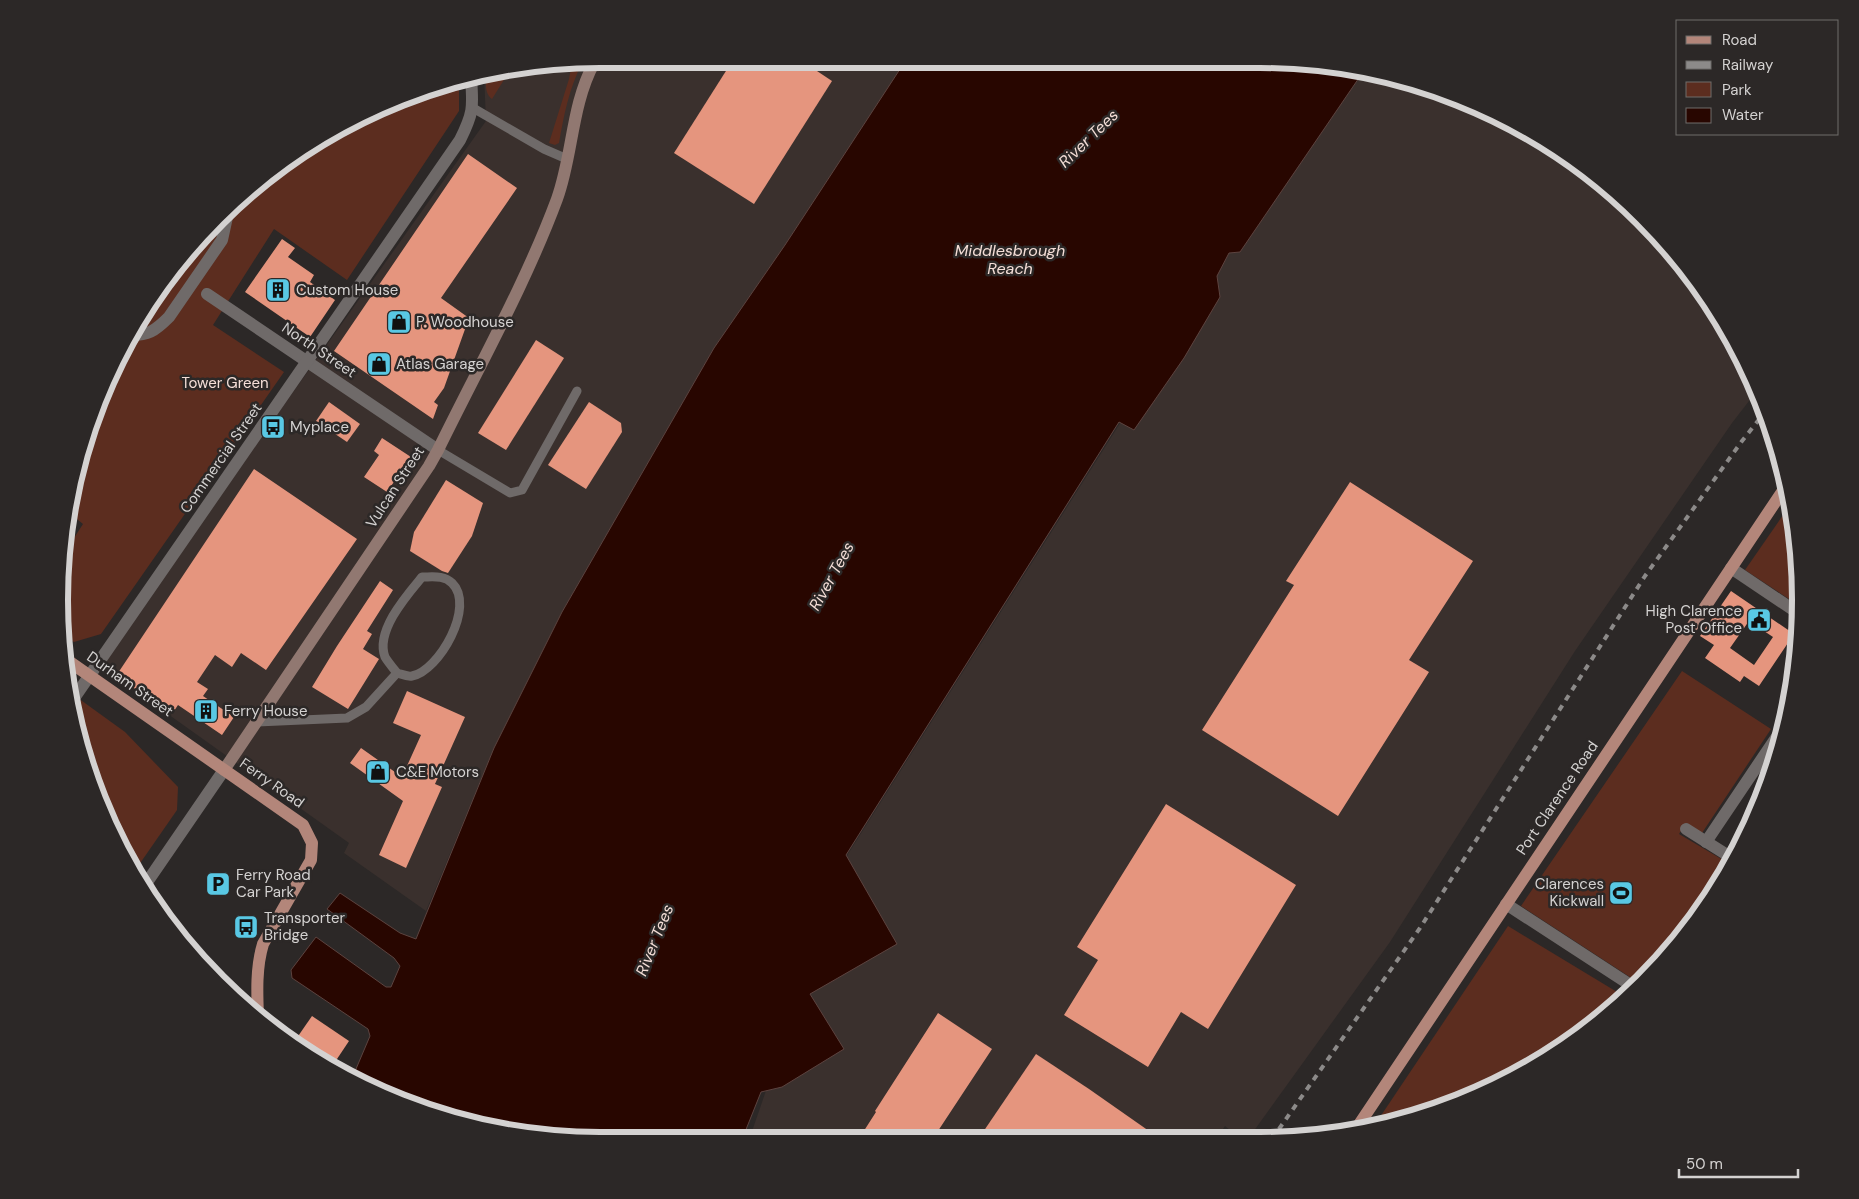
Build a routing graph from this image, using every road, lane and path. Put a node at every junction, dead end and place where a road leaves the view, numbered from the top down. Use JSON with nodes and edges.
{"nodes":[{"id":1,"x":591,"y":68,"type":"edge"},
{"id":2,"x":471,"y":84,"type":"edge"},
{"id":3,"x":473,"y":108,"type":"junction"},
{"id":4,"x":567,"y":159,"type":"junction"},
{"id":5,"x":226,"y":220,"type":"edge"},
{"id":6,"x":207,"y":294,"type":"dead end"},
{"id":7,"x":138,"y":336,"type":"edge"},
{"id":8,"x":307,"y":362,"type":"junction"},
{"id":9,"x":577,"y":391,"type":"dead end"},
{"id":10,"x":438,"y":450,"type":"junction"},
{"id":11,"x":1781,"y":494,"type":"edge"},
{"id":12,"x":1731,"y":568,"type":"junction"},
{"id":13,"x":1791,"y":609,"type":"edge"},
{"id":14,"x":71,"y":663,"type":"edge"},
{"id":15,"x":396,"y":673,"type":"junction"},
{"id":16,"x":90,"y":676,"type":"junction"},
{"id":17,"x":77,"y":695,"type":"edge"},
{"id":18,"x":257,"y":722,"type":"junction"},
{"id":19,"x":1770,"y":747,"type":"edge"},
{"id":20,"x":224,"y":770,"type":"junction"},
{"id":21,"x":1686,"y":829,"type":"dead end"},
{"id":22,"x":1706,"y":842,"type":"junction"},
{"id":23,"x":1724,"y":853,"type":"dead end"},
{"id":24,"x":148,"y":881,"type":"edge"},
{"id":25,"x":1506,"y":904,"type":"junction"},
{"id":26,"x":1628,"y":983,"type":"edge"},
{"id":27,"x":258,"y":1007,"type":"edge"},
{"id":28,"x":1361,"y":1121,"type":"edge"}],
"edges":[{"from":1,"to":4,"type":"street","name":"Vulcan Street"},
{"from":2,"to":3,"type":"street","name":"Commercial Street"},
{"from":3,"to":4,"type":"lane"},
{"from":3,"to":8,"type":"street","name":"Commercial Street"},
{"from":4,"to":10,"type":"street","name":"Vulcan Street"},
{"from":5,"to":7,"type":"street"},
{"from":6,"to":8,"type":"street","name":"North Street"},
{"from":8,"to":10,"type":"street","name":"North Street"},
{"from":8,"to":16,"type":"street","name":"Commercial Street"},
{"from":9,"to":10,"type":"lane"},
{"from":10,"to":18,"type":"street","name":"Vulcan Street"},
{"from":11,"to":12,"type":"main road","name":"Port Clarence Road"},
{"from":12,"to":13,"type":"street"},
{"from":12,"to":25,"type":"main road","name":"Port Clarence Road"},
{"from":14,"to":16,"type":"main road","name":"Durham Street"},
{"from":15,"to":15,"type":"lane"},
{"from":15,"to":18,"type":"lane"},
{"from":16,"to":17,"type":"street","name":"Commercial Street"},
{"from":16,"to":20,"type":"main road","name":"Durham Street"},
{"from":18,"to":20,"type":"street","name":"Vulcan Street"},
{"from":19,"to":22,"type":"street"},
{"from":20,"to":24,"type":"street","name":"Vulcan Street"},
{"from":20,"to":27,"type":"main road","name":"Ferry Road"},
{"from":21,"to":22,"type":"street"},
{"from":22,"to":23,"type":"street"},
{"from":25,"to":26,"type":"street"},
{"from":25,"to":28,"type":"main road","name":"Port Clarence Road"}]}
